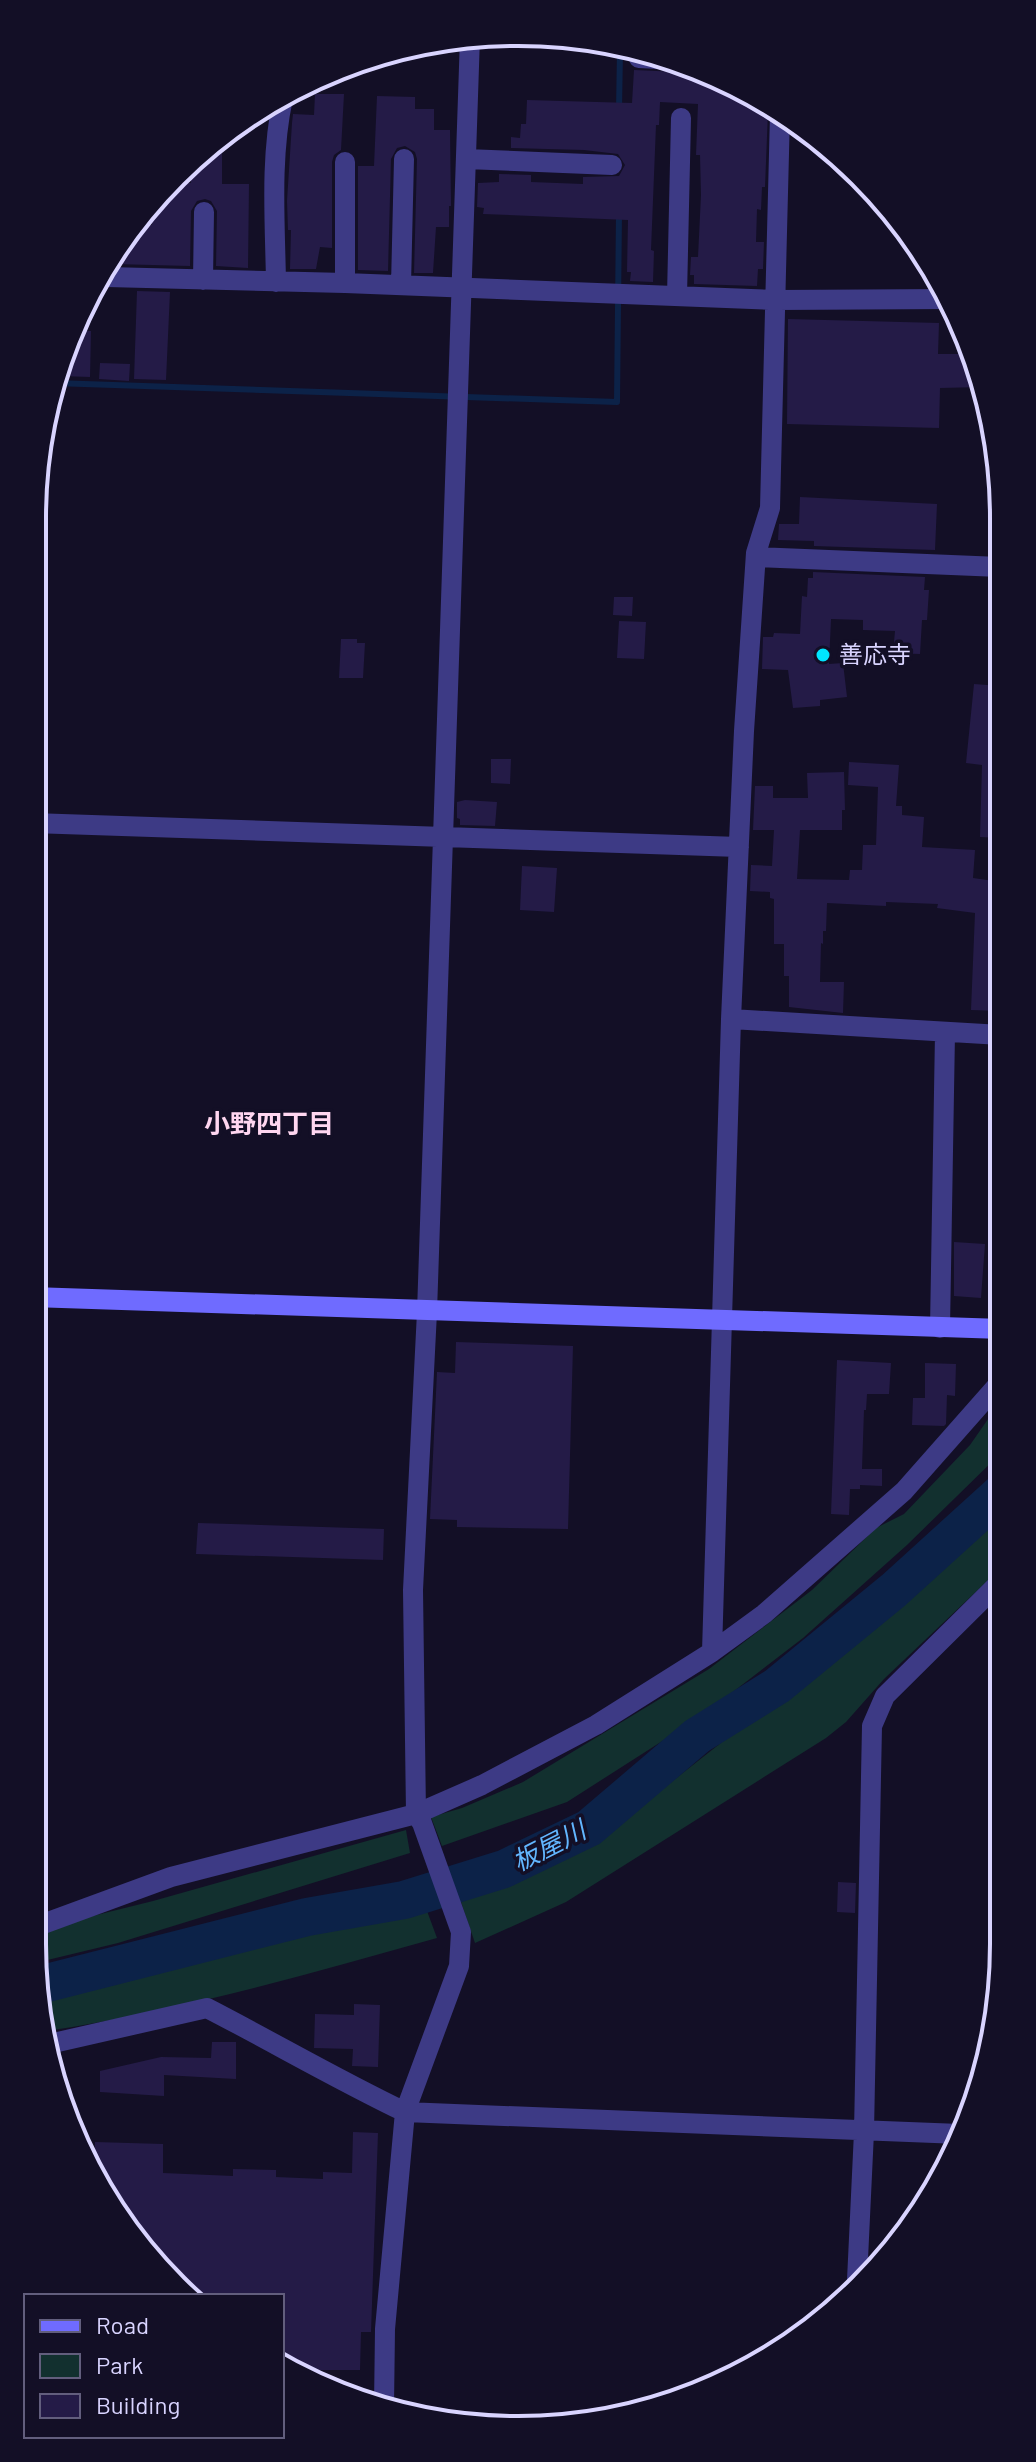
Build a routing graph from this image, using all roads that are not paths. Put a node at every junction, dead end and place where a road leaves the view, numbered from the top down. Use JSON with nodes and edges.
{"nodes":[{"id":1,"x":470,"y":49,"type":"edge"},
{"id":2,"x":280,"y":110,"type":"edge"},
{"id":3,"x":681,"y":118,"type":"dead end"},
{"id":4,"x":780,"y":126,"type":"edge"},
{"id":5,"x":404,"y":159,"type":"dead end"},
{"id":6,"x":466,"y":159,"type":"junction"},
{"id":7,"x":345,"y":162,"type":"dead end"},
{"id":8,"x":612,"y":165,"type":"dead end"},
{"id":9,"x":204,"y":212,"type":"dead end"},
{"id":10,"x":112,"y":277,"type":"edge"},
{"id":11,"x":203,"y":280,"type":"junction"},
{"id":12,"x":276,"y":282,"type":"junction"},
{"id":13,"x":345,"y":283,"type":"junction"},
{"id":14,"x":401,"y":285,"type":"junction"},
{"id":15,"x":461,"y":288,"type":"junction"},
{"id":16,"x":677,"y":296,"type":"junction"},
{"id":17,"x":936,"y":299,"type":"edge"},
{"id":18,"x":776,"y":300,"type":"junction"},
{"id":19,"x":756,"y":557,"type":"junction"},
{"id":20,"x":990,"y":567,"type":"edge"},
{"id":21,"x":46,"y":824,"type":"edge"},
{"id":22,"x":444,"y":838,"type":"junction"},
{"id":23,"x":739,"y":847,"type":"junction"},
{"id":24,"x":731,"y":1019,"type":"junction"},
{"id":25,"x":945,"y":1033,"type":"junction"},
{"id":26,"x":990,"y":1035,"type":"edge"},
{"id":27,"x":46,"y":1298,"type":"edge"},
{"id":28,"x":427,"y":1312,"type":"junction"},
{"id":29,"x":722,"y":1320,"type":"junction"},
{"id":30,"x":940,"y":1328,"type":"junction"},
{"id":31,"x":990,"y":1329,"type":"edge"},
{"id":32,"x":990,"y":1394,"type":"edge"},
{"id":33,"x":990,"y":1592,"type":"edge"},
{"id":34,"x":712,"y":1652,"type":"junction"},
{"id":35,"x":419,"y":1818,"type":"junction"},
{"id":36,"x":46,"y":1923,"type":"edge"},
{"id":37,"x":56,"y":2042,"type":"edge"},
{"id":38,"x":405,"y":2112,"type":"junction"},
{"id":39,"x":864,"y":2132,"type":"junction"},
{"id":40,"x":950,"y":2134,"type":"edge"},
{"id":41,"x":857,"y":2272,"type":"edge"},
{"id":42,"x":384,"y":2396,"type":"edge"}],
"edges":[{"from":1,"to":6,"type":"street"},
{"from":2,"to":12,"type":"street"},
{"from":3,"to":16,"type":"street"},
{"from":4,"to":18,"type":"street"},
{"from":5,"to":14,"type":"street"},
{"from":6,"to":8,"type":"street"},
{"from":6,"to":15,"type":"street"},
{"from":7,"to":13,"type":"street"},
{"from":9,"to":11,"type":"street"},
{"from":10,"to":11,"type":"street"},
{"from":11,"to":12,"type":"street"},
{"from":12,"to":13,"type":"street"},
{"from":13,"to":14,"type":"street"},
{"from":14,"to":15,"type":"street"},
{"from":15,"to":16,"type":"street"},
{"from":15,"to":22,"type":"street"},
{"from":16,"to":18,"type":"street"},
{"from":17,"to":18,"type":"street"},
{"from":18,"to":19,"type":"street"},
{"from":19,"to":20,"type":"street"},
{"from":19,"to":23,"type":"street"},
{"from":21,"to":22,"type":"street"},
{"from":22,"to":23,"type":"street"},
{"from":22,"to":28,"type":"street"},
{"from":23,"to":24,"type":"street"},
{"from":24,"to":25,"type":"street"},
{"from":24,"to":29,"type":"street"},
{"from":25,"to":26,"type":"street"},
{"from":25,"to":30,"type":"street"},
{"from":27,"to":28,"type":"street"},
{"from":28,"to":29,"type":"street"},
{"from":28,"to":35,"type":"street"},
{"from":29,"to":30,"type":"street"},
{"from":29,"to":34,"type":"street"},
{"from":30,"to":31,"type":"street"},
{"from":32,"to":34,"type":"street"},
{"from":33,"to":39,"type":"street"},
{"from":34,"to":35,"type":"street"},
{"from":35,"to":36,"type":"street"},
{"from":35,"to":38,"type":"street"},
{"from":37,"to":38,"type":"street"},
{"from":38,"to":39,"type":"street"},
{"from":38,"to":42,"type":"street"},
{"from":39,"to":40,"type":"street"},
{"from":39,"to":41,"type":"street"}]}
